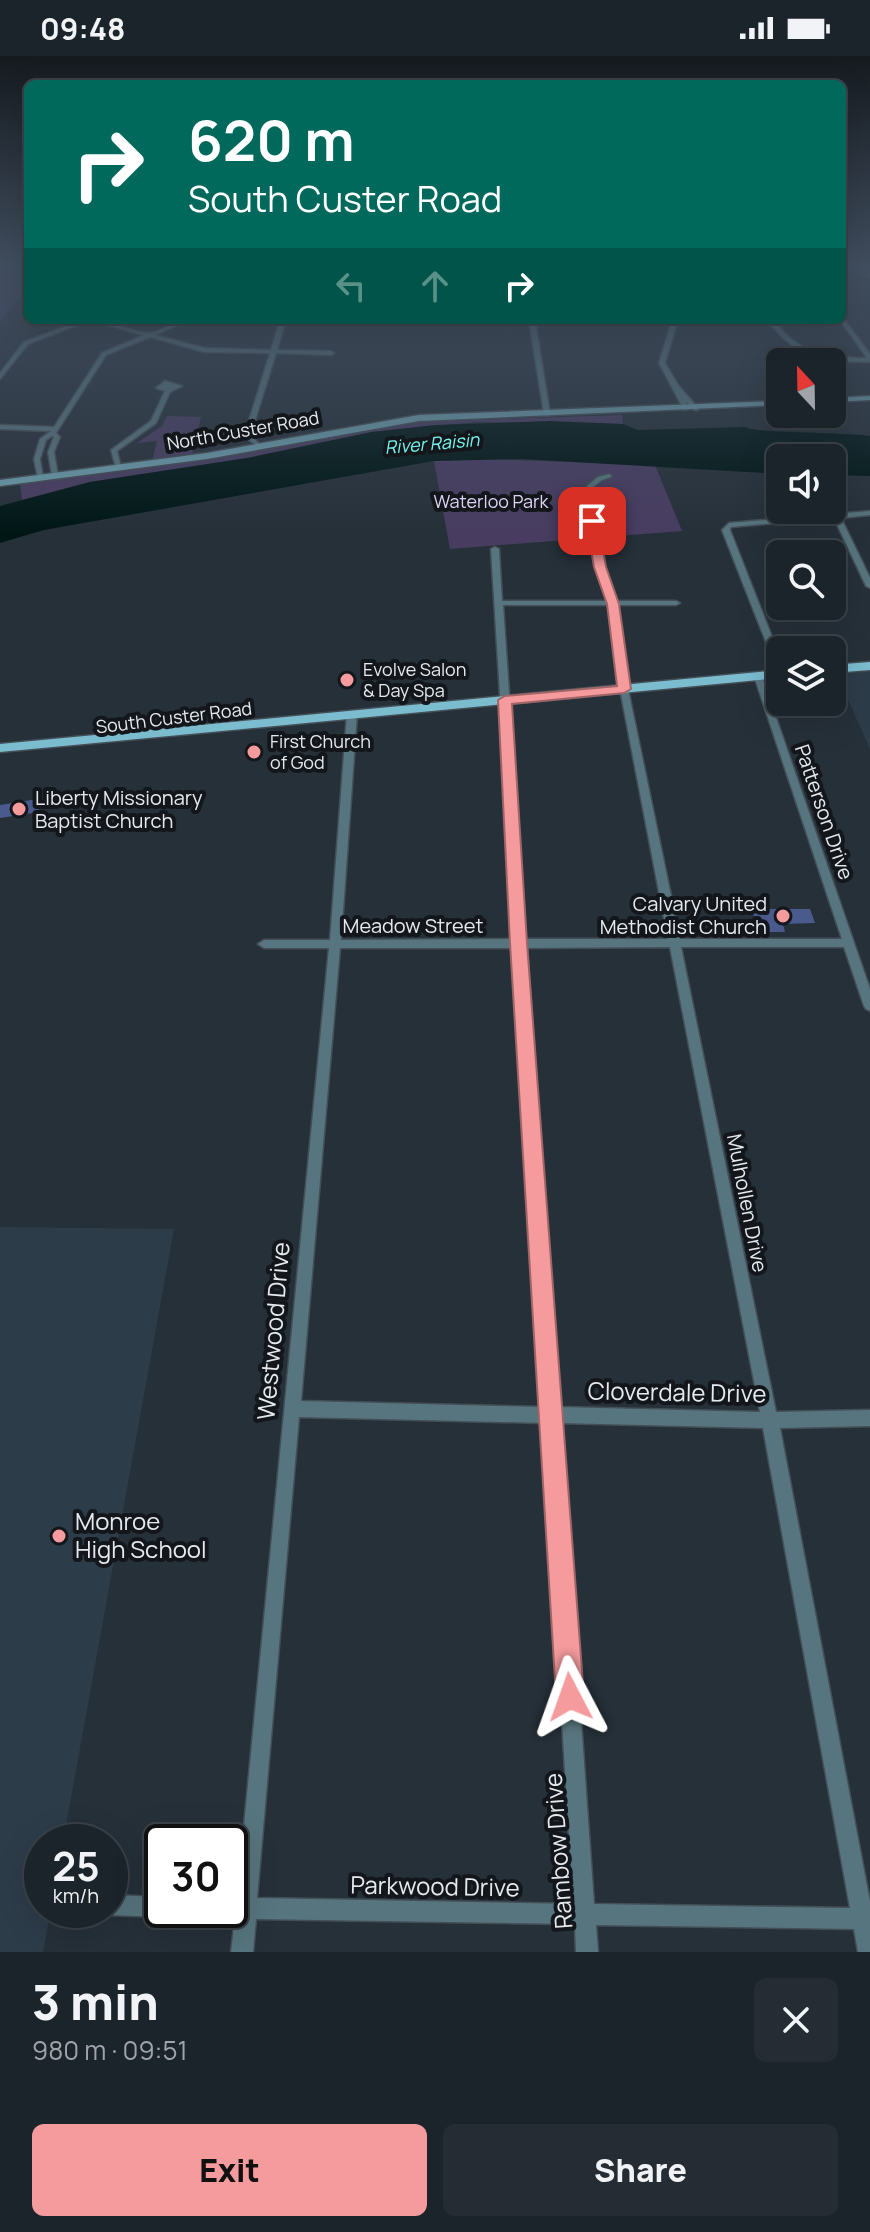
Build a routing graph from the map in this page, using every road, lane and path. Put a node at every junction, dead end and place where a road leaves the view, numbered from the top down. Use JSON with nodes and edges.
{"nodes":[{"id":1,"x":16,"y":356,"type":"edge"},
{"id":2,"x":102,"y":356,"type":"edge"},
{"id":3,"x":272,"y":356,"type":"edge"},
{"id":4,"x":538,"y":356,"type":"edge"},
{"id":5,"x":664,"y":356,"type":"edge"},
{"id":6,"x":846,"y":357,"type":"edge"},
{"id":7,"x":870,"y":359,"type":"edge"},
{"id":8,"x":0,"y":363,"type":"edge"},
{"id":9,"x":10,"y":363,"type":"junction"},
{"id":10,"x":0,"y":377,"type":"edge"},
{"id":11,"x":675,"y":386,"type":"junction"},
{"id":12,"x":168,"y":390,"type":"dead end"},
{"id":13,"x":870,"y":398,"type":"edge"},
{"id":14,"x":846,"y":399,"type":"edge"},
{"id":15,"x":766,"y":404,"type":"edge"},
{"id":16,"x":686,"y":409,"type":"junction"},
{"id":17,"x":696,"y":409,"type":"junction"},
{"id":18,"x":547,"y":414,"type":"junction"},
{"id":19,"x":0,"y":427,"type":"edge"},
{"id":20,"x":54,"y":431,"type":"junction"},
{"id":21,"x":263,"y":446,"type":"junction"},
{"id":22,"x":118,"y":467,"type":"junction"},
{"id":23,"x":55,"y":476,"type":"junction"},
{"id":24,"x":609,"y":476,"type":"dead end"},
{"id":25,"x":40,"y":478,"type":"junction"},
{"id":26,"x":0,"y":483,"type":"edge"},
{"id":27,"x":870,"y":513,"type":"edge"},
{"id":28,"x":846,"y":515,"type":"edge"},
{"id":29,"x":766,"y":522,"type":"edge"},
{"id":30,"x":841,"y":524,"type":"edge"},
{"id":31,"x":495,"y":549,"type":"dead end"},
{"id":32,"x":870,"y":586,"type":"edge"},
{"id":33,"x":499,"y":603,"type":"junction"},
{"id":34,"x":676,"y":603,"type":"dead end"},
{"id":35,"x":613,"y":604,"type":"junction"},
{"id":36,"x":766,"y":636,"type":"edge"},
{"id":37,"x":870,"y":666,"type":"edge"},
{"id":38,"x":846,"y":668,"type":"edge"},
{"id":39,"x":766,"y":674,"type":"edge"},
{"id":40,"x":758,"y":676,"type":"junction"},
{"id":41,"x":624,"y":689,"type":"junction"},
{"id":42,"x":505,"y":700,"type":"junction"},
{"id":43,"x":352,"y":714,"type":"junction"},
{"id":44,"x":0,"y":748,"type":"edge"},
{"id":45,"x":0,"y":758,"type":"edge"},
{"id":46,"x":518,"y":943,"type":"junction"},
{"id":47,"x":676,"y":943,"type":"junction"},
{"id":48,"x":849,"y":943,"type":"junction"},
{"id":49,"x":264,"y":944,"type":"dead end"},
{"id":50,"x":335,"y":944,"type":"junction"},
{"id":51,"x":870,"y":1006,"type":"edge"},
{"id":52,"x":291,"y":1409,"type":"junction"},
{"id":53,"x":550,"y":1414,"type":"junction"},
{"id":54,"x":870,"y":1418,"type":"edge"},
{"id":55,"x":770,"y":1420,"type":"junction"},
{"id":56,"x":247,"y":1824,"type":"edge"},
{"id":57,"x":248,"y":1908,"type":"edge"},
{"id":58,"x":586,"y":1916,"type":"junction"},
{"id":59,"x":862,"y":1919,"type":"junction"},
{"id":60,"x":240,"y":1928,"type":"edge"},
{"id":61,"x":242,"y":1952,"type":"edge"},
{"id":62,"x":587,"y":1952,"type":"edge"},
{"id":63,"x":869,"y":1952,"type":"edge"}],
"edges":[{"from":1,"to":9,"type":"street"},
{"from":2,"to":20,"type":"street"},
{"from":3,"to":21,"type":"street"},
{"from":4,"to":18,"type":"street"},
{"from":5,"to":11,"type":"street"},
{"from":6,"to":7,"type":"street"},
{"from":8,"to":9,"type":"street"},
{"from":9,"to":10,"type":"street"},
{"from":11,"to":16,"type":"street"},
{"from":11,"to":17,"type":"street"},
{"from":12,"to":22,"type":"street"},
{"from":13,"to":14,"type":"street"},
{"from":15,"to":17,"type":"street","name":"North Custer Road"},
{"from":16,"to":17,"type":"street","name":"North Custer Road"},
{"from":16,"to":18,"type":"street","name":"North Custer Road"},
{"from":18,"to":21,"type":"street","name":"North Custer Road"},
{"from":19,"to":20,"type":"street"},
{"from":20,"to":23,"type":"street"},
{"from":20,"to":25,"type":"street"},
{"from":21,"to":22,"type":"street","name":"North Custer Road"},
{"from":22,"to":23,"type":"street","name":"North Custer Road"},
{"from":23,"to":25,"type":"street","name":"North Custer Road"},
{"from":24,"to":35,"type":"street","name":"Mulhollen Drive"},
{"from":25,"to":26,"type":"street","name":"North Custer Road"},
{"from":27,"to":28,"type":"street"},
{"from":29,"to":36,"type":"street"},
{"from":30,"to":32,"type":"street"},
{"from":31,"to":33,"type":"street","name":"Rambow Drive"},
{"from":33,"to":35,"type":"street"},
{"from":33,"to":42,"type":"street","name":"Rambow Drive"},
{"from":34,"to":35,"type":"street"},
{"from":35,"to":41,"type":"street","name":"Mulhollen Drive"},
{"from":37,"to":38,"type":"main road"},
{"from":39,"to":40,"type":"main road","name":"South Custer Road"},
{"from":40,"to":41,"type":"main road","name":"South Custer Road"},
{"from":40,"to":48,"type":"street","name":"Patterson Drive"},
{"from":41,"to":42,"type":"main road","name":"South Custer Road"},
{"from":41,"to":47,"type":"street","name":"Mulhollen Drive"},
{"from":42,"to":43,"type":"main road","name":"South Custer Road"},
{"from":42,"to":46,"type":"street","name":"Rambow Drive"},
{"from":43,"to":44,"type":"main road","name":"South Custer Road"},
{"from":43,"to":45,"type":"main road","name":"South Custer Road"},
{"from":43,"to":50,"type":"street","name":"Westwood Drive"},
{"from":46,"to":47,"type":"street","name":"Meadow Street"},
{"from":46,"to":50,"type":"street","name":"Meadow Street"},
{"from":46,"to":53,"type":"street","name":"Rambow Drive"},
{"from":47,"to":48,"type":"street","name":"Meadow Street"},
{"from":47,"to":55,"type":"street","name":"Mulhollen Drive"},
{"from":48,"to":51,"type":"street","name":"Patterson Drive"},
{"from":49,"to":50,"type":"street","name":"Meadow Street"},
{"from":50,"to":52,"type":"street","name":"Westwood Drive"},
{"from":52,"to":53,"type":"street","name":"Cloverdale Drive"},
{"from":52,"to":56,"type":"street","name":"Westwood Drive"},
{"from":53,"to":55,"type":"street","name":"Cloverdale Drive"},
{"from":53,"to":58,"type":"street","name":"Rambow Drive"},
{"from":54,"to":55,"type":"street","name":"Cloverdale Drive"},
{"from":55,"to":59,"type":"street","name":"Mulhollen Drive"},
{"from":57,"to":58,"type":"street","name":"Parkwood Drive"},
{"from":58,"to":59,"type":"street","name":"Parkwood Drive"},
{"from":58,"to":62,"type":"street","name":"Rambow Drive"},
{"from":59,"to":63,"type":"street","name":"Mulhollen Drive"},
{"from":60,"to":61,"type":"street","name":"Westwood Drive"}]}
